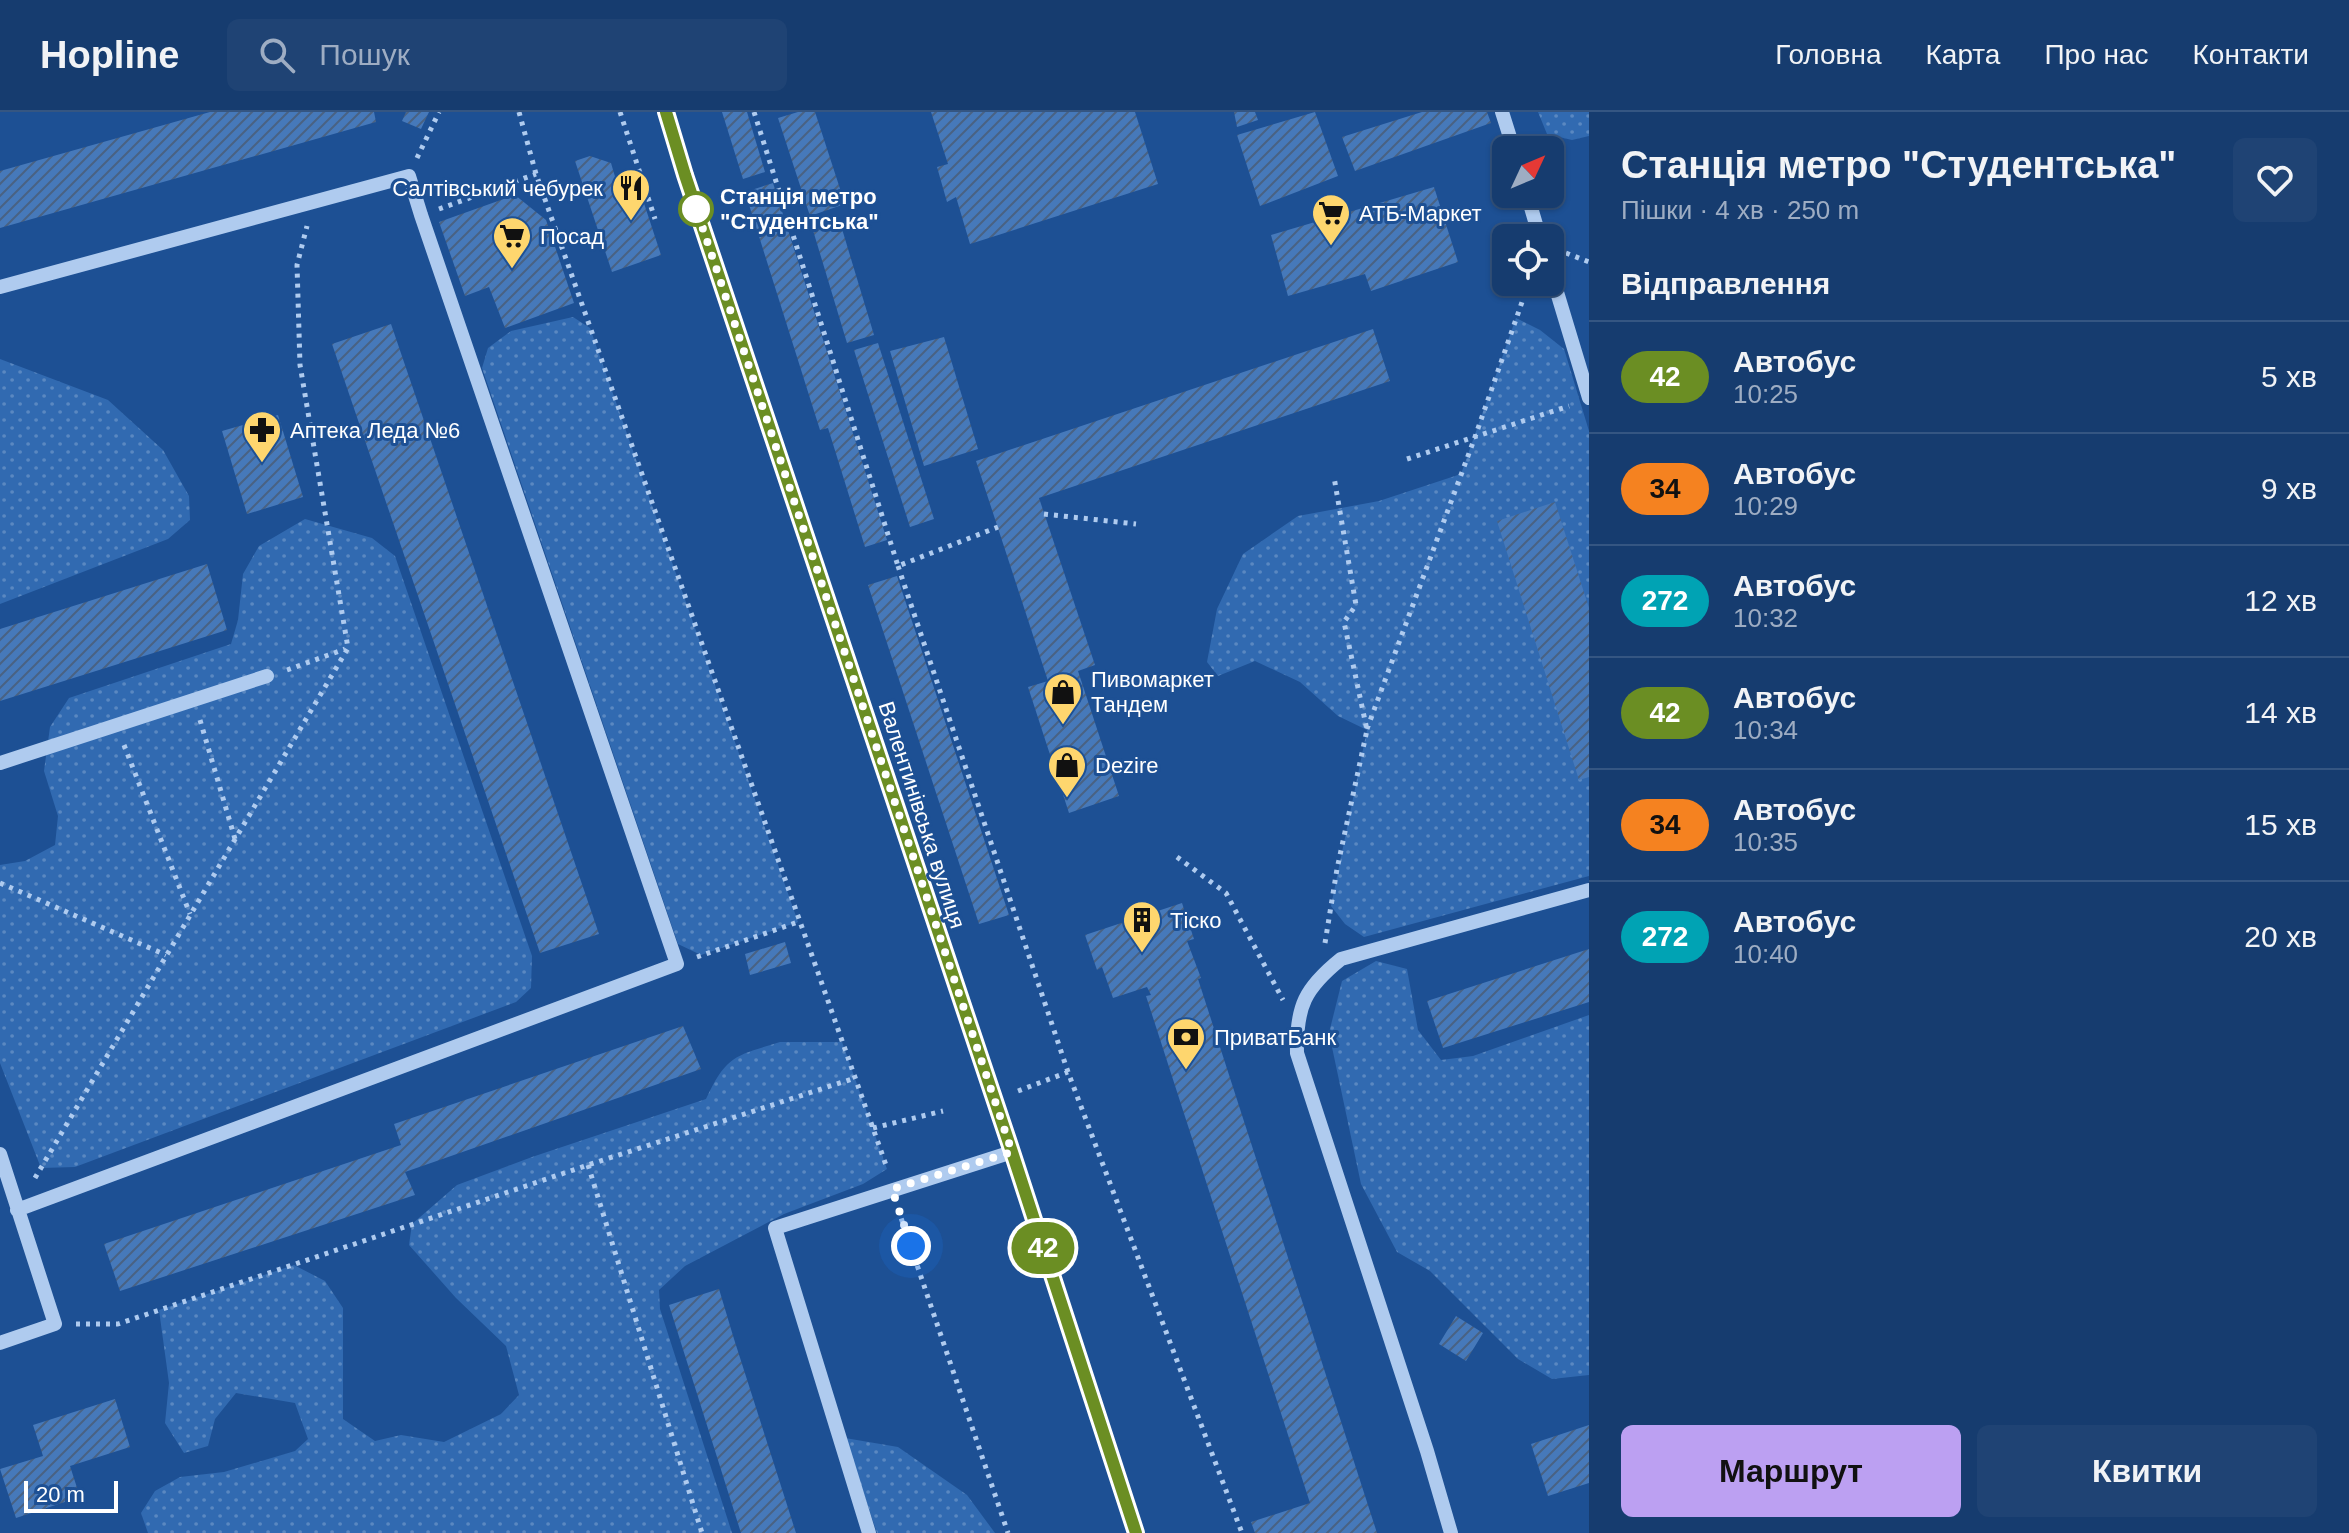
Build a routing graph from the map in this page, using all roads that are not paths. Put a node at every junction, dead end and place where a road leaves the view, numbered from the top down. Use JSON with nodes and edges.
{"nodes":[{"id":1,"x":666,"y":112,"type":"edge"},
{"id":2,"x":1502,"y":112,"type":"edge"},
{"id":3,"x":1510,"y":136,"type":"edge"},
{"id":4,"x":0,"y":287,"type":"edge"},
{"id":5,"x":1558,"y":296,"type":"edge"},
{"id":6,"x":1589,"y":398,"type":"edge"},
{"id":7,"x":267,"y":676,"type":"road end"},
{"id":8,"x":0,"y":763,"type":"edge"},
{"id":9,"x":1589,"y":890,"type":"edge"},
{"id":10,"x":1012,"y":1152,"type":"junction"},
{"id":11,"x":0,"y":1154,"type":"edge"},
{"id":12,"x":17,"y":1210,"type":"junction"},
{"id":13,"x":0,"y":1343,"type":"edge"},
{"id":14,"x":869,"y":1533,"type":"edge"},
{"id":15,"x":1136,"y":1533,"type":"edge"},
{"id":16,"x":1451,"y":1533,"type":"edge"}],
"edges":[{"from":1,"to":10,"type":"street","name":"Валентинівська вулиця"},
{"from":2,"to":3,"type":"street"},
{"from":4,"to":12,"type":"street"},
{"from":5,"to":6,"type":"street"},
{"from":7,"to":8,"type":"street"},
{"from":9,"to":16,"type":"street"},
{"from":10,"to":14,"type":"street"},
{"from":10,"to":15,"type":"street","name":"Валентинівська вулиця"},
{"from":11,"to":12,"type":"street"},
{"from":12,"to":13,"type":"street"}]}
